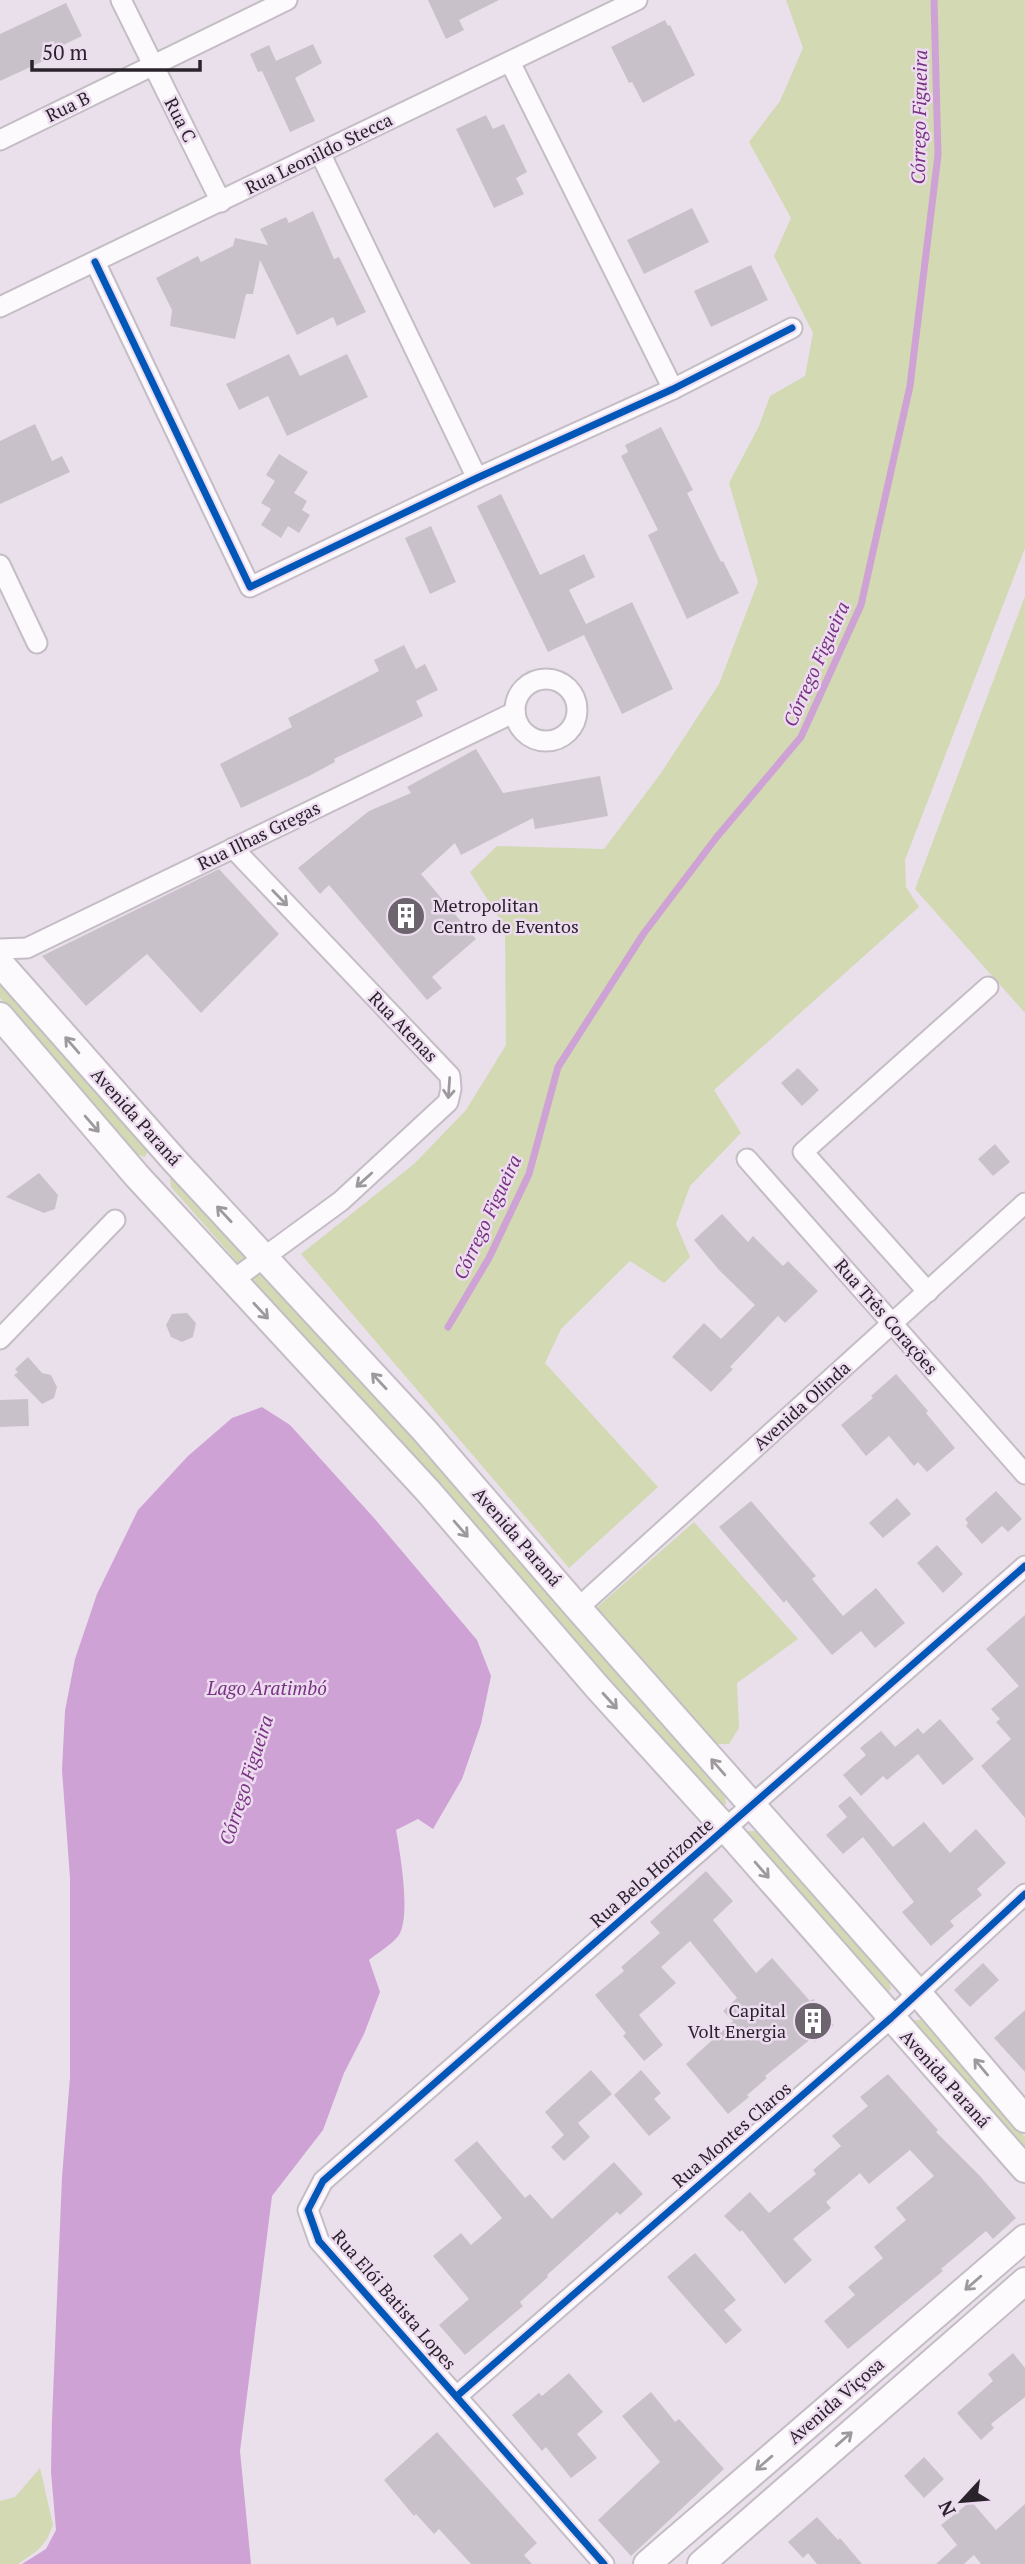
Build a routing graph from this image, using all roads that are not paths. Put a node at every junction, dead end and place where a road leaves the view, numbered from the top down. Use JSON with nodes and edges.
{"nodes":[{"id":1,"x":121,"y":0,"type":"edge"},
{"id":2,"x":287,"y":0,"type":"edge"},
{"id":3,"x":637,"y":0,"type":"edge"},
{"id":4,"x":510,"y":62,"type":"junction"},
{"id":5,"x":152,"y":65,"type":"junction"},
{"id":6,"x":0,"y":140,"type":"edge"},
{"id":7,"x":320,"y":153,"type":"junction"},
{"id":8,"x":221,"y":202,"type":"junction"},
{"id":9,"x":95,"y":262,"type":"junction"},
{"id":10,"x":0,"y":307,"type":"edge"},
{"id":11,"x":792,"y":328,"type":"dead end"},
{"id":12,"x":673,"y":389,"type":"junction"},
{"id":13,"x":477,"y":478,"type":"junction"},
{"id":14,"x":0,"y":565,"type":"edge"},
{"id":15,"x":37,"y":643,"type":"dead end"},
{"id":16,"x":515,"y":712,"type":"dead end"},
{"id":17,"x":233,"y":848,"type":"junction"},
{"id":18,"x":0,"y":949,"type":"edge"},
{"id":19,"x":0,"y":963,"type":"edge"},
{"id":20,"x":988,"y":987,"type":"dead end"},
{"id":21,"x":0,"y":1016,"type":"edge"},
{"id":22,"x":747,"y":1159,"type":"dead end"},
{"id":23,"x":1025,"y":1203,"type":"edge"},
{"id":24,"x":115,"y":1220,"type":"dead end"},
{"id":25,"x":263,"y":1257,"type":"junction"},
{"id":26,"x":233,"y":1280,"type":"junction"},
{"id":27,"x":928,"y":1292,"type":"junction"},
{"id":28,"x":893,"y":1325,"type":"junction"},
{"id":29,"x":0,"y":1339,"type":"edge"},
{"id":30,"x":1025,"y":1474,"type":"edge"},
{"id":31,"x":1025,"y":1566,"type":"edge"},
{"id":32,"x":578,"y":1608,"type":"junction"},
{"id":33,"x":752,"y":1806,"type":"junction"},
{"id":34,"x":726,"y":1829,"type":"junction"},
{"id":35,"x":1025,"y":1894,"type":"edge"},
{"id":36,"x":918,"y":1993,"type":"junction"},
{"id":37,"x":891,"y":2018,"type":"junction"},
{"id":38,"x":1025,"y":2119,"type":"edge"},
{"id":39,"x":1025,"y":2169,"type":"edge"},
{"id":40,"x":308,"y":2210,"type":"joint"},
{"id":41,"x":1025,"y":2238,"type":"edge"},
{"id":42,"x":1025,"y":2281,"type":"edge"},
{"id":43,"x":457,"y":2396,"type":"junction"},
{"id":44,"x":604,"y":2564,"type":"edge"},
{"id":45,"x":647,"y":2564,"type":"edge"},
{"id":46,"x":701,"y":2564,"type":"edge"}],
"edges":[{"from":1,"to":5,"type":"street","name":"Rua C"},
{"from":2,"to":5,"type":"street","name":"Rua B"},
{"from":3,"to":4,"type":"street","name":"Rua Leonildo Stecca"},
{"from":4,"to":7,"type":"street","name":"Rua Leonildo Stecca"},
{"from":4,"to":12,"type":"street"},
{"from":5,"to":6,"type":"street","name":"Rua B"},
{"from":5,"to":8,"type":"street","name":"Rua C"},
{"from":7,"to":8,"type":"street","name":"Rua Leonildo Stecca"},
{"from":7,"to":13,"type":"street"},
{"from":8,"to":9,"type":"street","name":"Rua Leonildo Stecca"},
{"from":9,"to":10,"type":"street","name":"Rua Leonildo Stecca"},
{"from":9,"to":13,"type":"street"},
{"from":11,"to":12,"type":"street"},
{"from":12,"to":13,"type":"street"},
{"from":14,"to":15,"type":"street"},
{"from":16,"to":17,"type":"street","name":"Rua Ilhas Gregas"},
{"from":17,"to":18,"type":"street","name":"Rua Ilhas Gregas"},
{"from":17,"to":25,"type":"street","name":"Rua Atenas","one_way":true},
{"from":25,"to":19,"type":"main road","name":"Avenida Paraná","one_way":true},
{"from":20,"to":27,"type":"street"},
{"from":21,"to":26,"type":"main road","name":"Avenida Paraná","one_way":true},
{"from":22,"to":28,"type":"street","name":"Rua Três Corações"},
{"from":23,"to":27,"type":"street","name":"Avenida Olinda"},
{"from":24,"to":29,"type":"street"},
{"from":25,"to":26,"type":"street","name":"Rua Atenas"},
{"from":32,"to":25,"type":"main road","name":"Avenida Paraná","one_way":true},
{"from":26,"to":34,"type":"main road","name":"Avenida Paraná","one_way":true},
{"from":27,"to":28,"type":"street","name":"Avenida Olinda"},
{"from":28,"to":30,"type":"street","name":"Rua Três Corações"},
{"from":28,"to":32,"type":"street","name":"Avenida Olinda"},
{"from":31,"to":33,"type":"street","name":"Rua Belo Horizonte"},
{"from":33,"to":32,"type":"main road","name":"Avenida Paraná","one_way":true},
{"from":33,"to":34,"type":"street","name":"Rua Belo Horizonte"},
{"from":33,"to":36,"type":"main road","name":"Avenida Paraná"},
{"from":34,"to":37,"type":"main road","name":"Avenida Paraná","one_way":true},
{"from":34,"to":40,"type":"street","name":"Rua Belo Horizonte"},
{"from":35,"to":36,"type":"street","name":"Rua Montes Claros"},
{"from":36,"to":37,"type":"street","name":"Rua Montes Claros"},
{"from":38,"to":36,"type":"main road","name":"Avenida Paraná","one_way":true},
{"from":37,"to":39,"type":"main road","name":"Avenida Paraná"},
{"from":37,"to":43,"type":"street","name":"Rua Montes Claros"},
{"from":40,"to":43,"type":"street","name":"Rua Elói Batista Lopes"},
{"from":41,"to":45,"type":"main road","name":"Avenida Viçosa","one_way":true},
{"from":46,"to":42,"type":"main road","name":"Avenida Viçosa","one_way":true},
{"from":43,"to":44,"type":"street","name":"Rua Elói Batista Lopes"}]}
